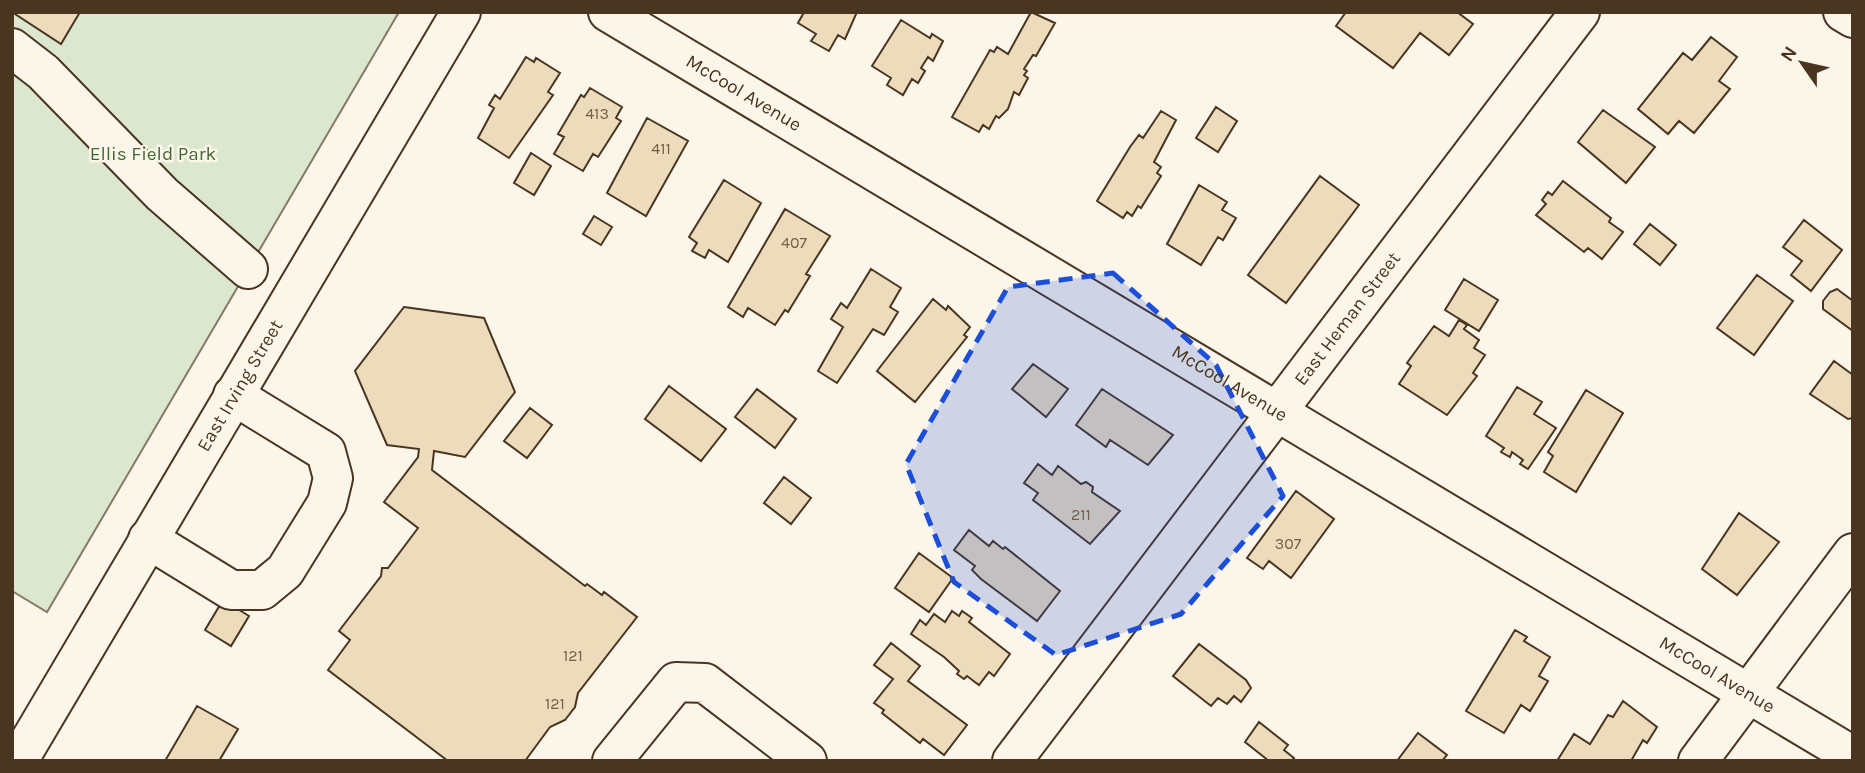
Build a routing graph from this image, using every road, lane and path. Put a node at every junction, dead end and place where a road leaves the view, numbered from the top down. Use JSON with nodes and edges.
{"nodes":[{"id":1,"x":461,"y":12,"type":"edge"},
{"id":2,"x":608,"y":12,"type":"edge"},
{"id":3,"x":1580,"y":12,"type":"edge"},
{"id":4,"x":1843,"y":12,"type":"edge"},
{"id":5,"x":1853,"y":18,"type":"edge"},
{"id":6,"x":12,"y":48,"type":"edge"},
{"id":7,"x":248,"y":270,"type":"dead end"},
{"id":8,"x":233,"y":395,"type":"junction"},
{"id":9,"x":1278,"y":411,"type":"junction"},
{"id":10,"x":148,"y":539,"type":"junction"},
{"id":11,"x":1853,"y":553,"type":"edge"},
{"id":12,"x":1749,"y":694,"type":"junction"},
{"id":13,"x":1853,"y":755,"type":"edge"},
{"id":14,"x":18,"y":761,"type":"edge"},
{"id":15,"x":612,"y":761,"type":"edge"},
{"id":16,"x":807,"y":761,"type":"edge"},
{"id":17,"x":1012,"y":761,"type":"edge"},
{"id":18,"x":1698,"y":761,"type":"edge"}],
"edges":[{"from":1,"to":8,"type":"street","name":"East Irving Street"},
{"from":2,"to":9,"type":"street","name":"McCool Avenue"},
{"from":3,"to":9,"type":"street","name":"East Heman Street"},
{"from":4,"to":5,"type":"street"},
{"from":6,"to":7,"type":"street"},
{"from":8,"to":10,"type":"street","name":"East Irving Street"},
{"from":8,"to":10,"type":"street"},
{"from":9,"to":12,"type":"street","name":"McCool Avenue"},
{"from":9,"to":17,"type":"street","name":"East Heman Street"},
{"from":10,"to":14,"type":"street","name":"East Irving Street"},
{"from":11,"to":12,"type":"street"},
{"from":12,"to":13,"type":"street","name":"McCool Avenue"},
{"from":12,"to":18,"type":"street"},
{"from":15,"to":16,"type":"street"}]}
